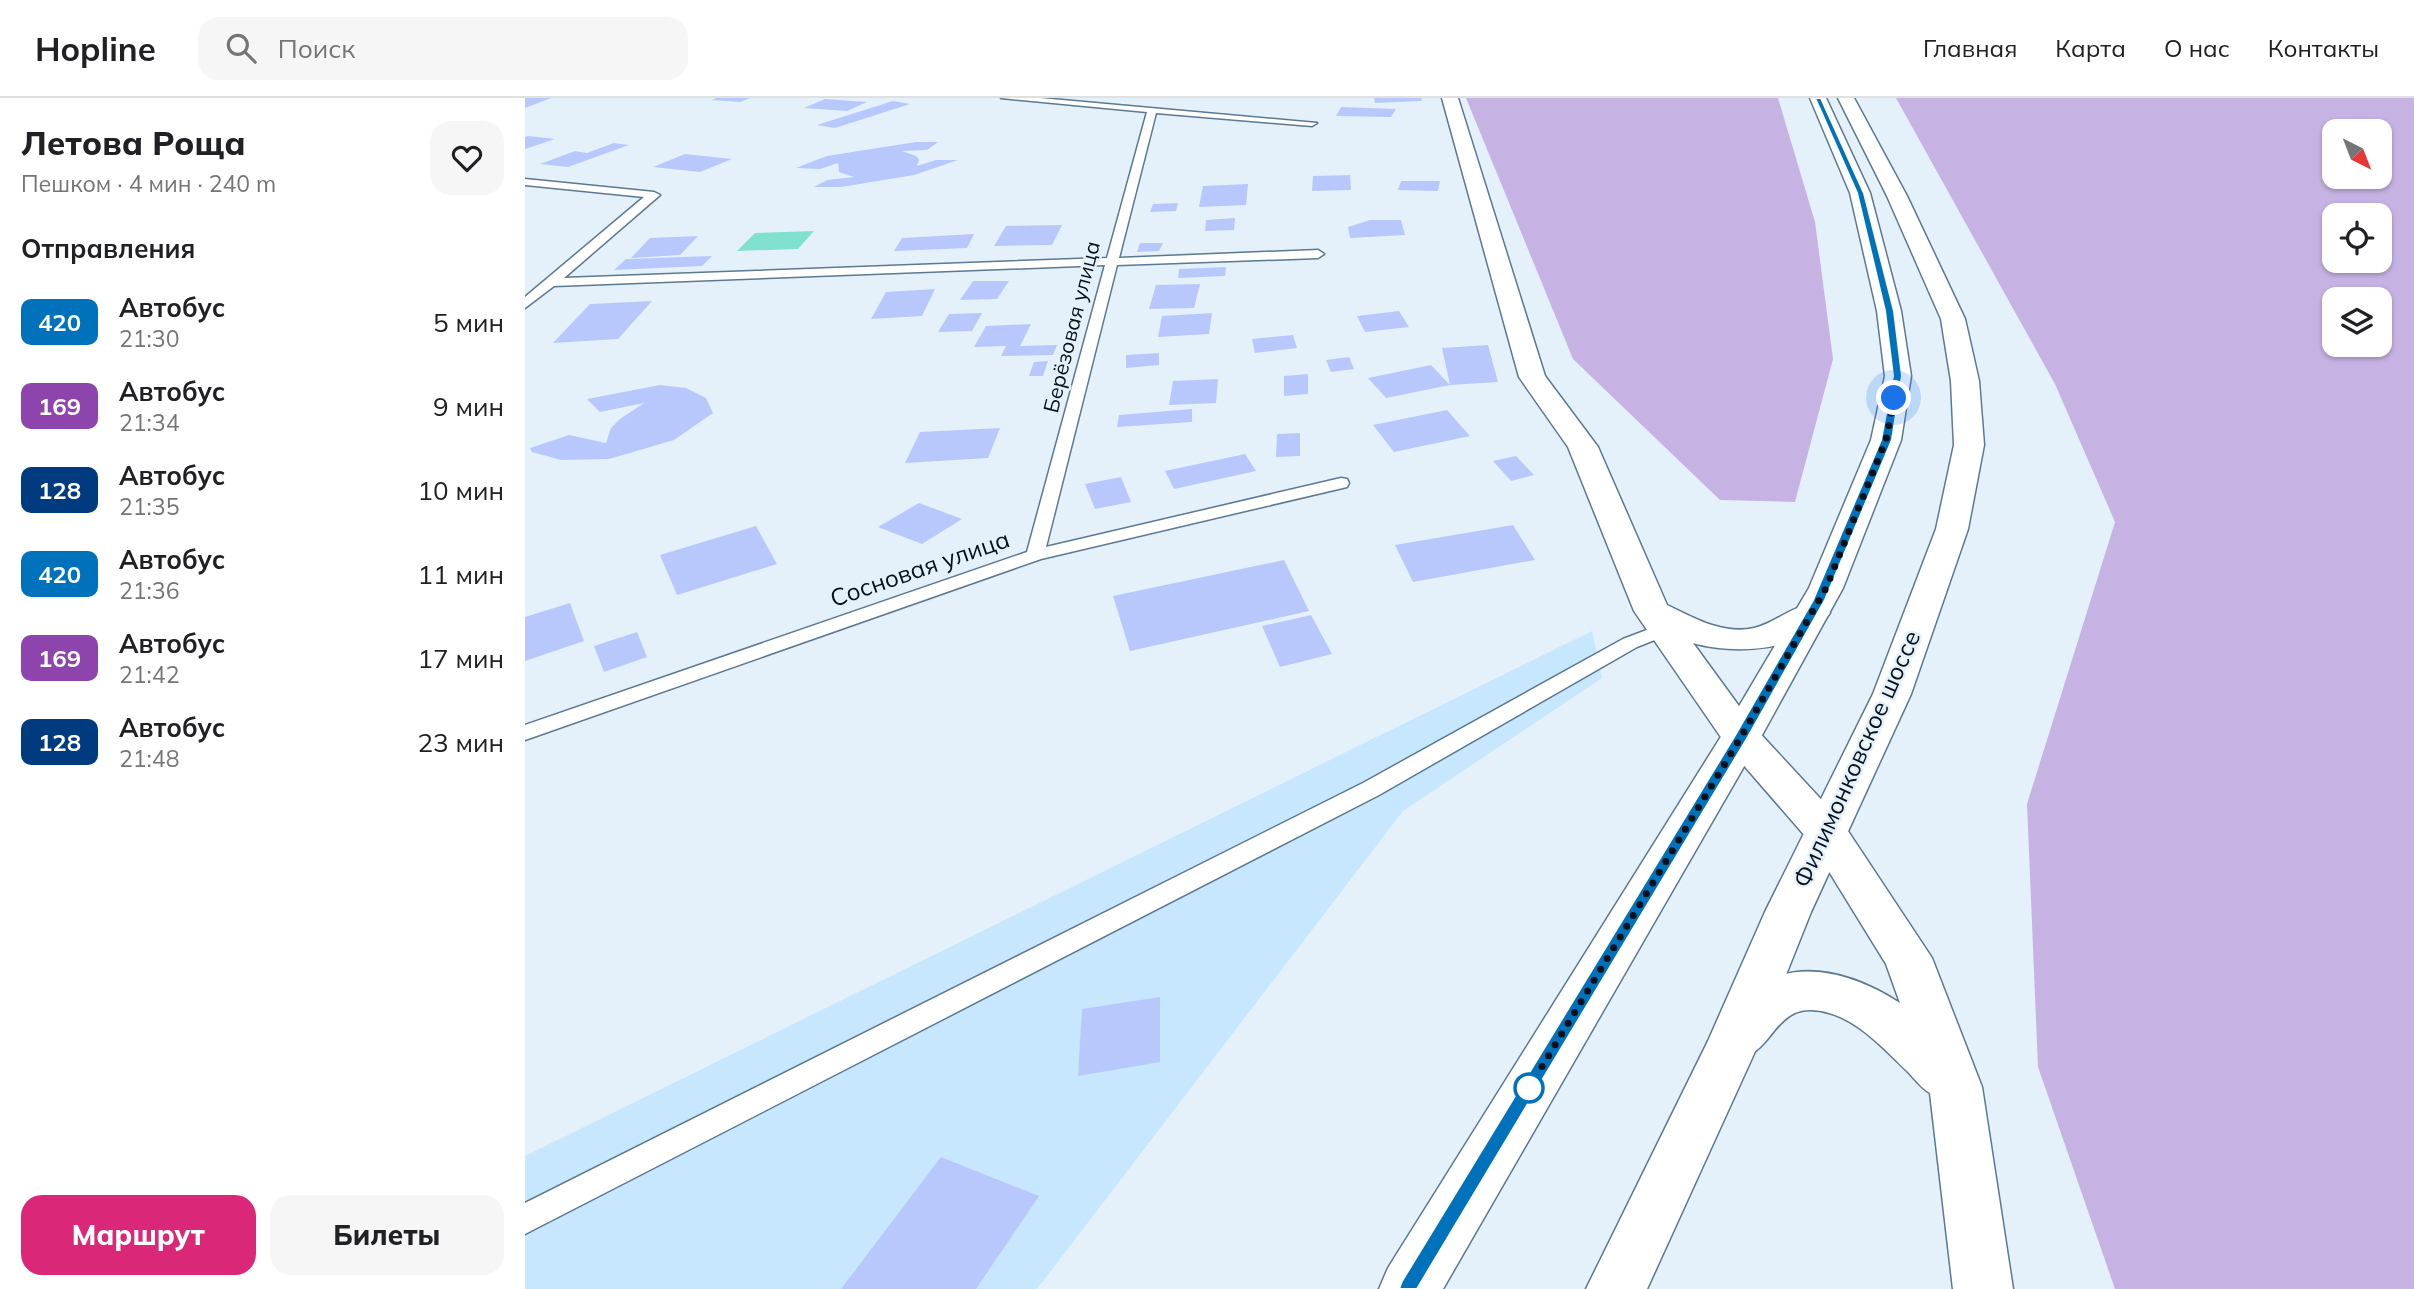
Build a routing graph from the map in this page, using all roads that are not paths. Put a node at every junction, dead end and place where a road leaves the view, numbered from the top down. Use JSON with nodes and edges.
{"nodes":[{"id":1,"x":1006,"y":98,"type":"edge"},
{"id":2,"x":1450,"y":98,"type":"edge"},
{"id":3,"x":1818,"y":98,"type":"edge"},
{"id":4,"x":1846,"y":98,"type":"edge"},
{"id":5,"x":1151,"y":110,"type":"junction"},
{"id":6,"x":1312,"y":123,"type":"dead end"},
{"id":7,"x":525,"y":182,"type":"edge"},
{"id":8,"x":1318,"y":254,"type":"dead end"},
{"id":9,"x":1110,"y":262,"type":"junction"},
{"id":10,"x":550,"y":282,"type":"junction"},
{"id":11,"x":525,"y":304,"type":"edge"},
{"id":12,"x":1341,"y":483,"type":"dead end"},
{"id":13,"x":1035,"y":555,"type":"junction"},
{"id":14,"x":1812,"y":613,"type":"junction"},
{"id":15,"x":1658,"y":620,"type":"junction"},
{"id":16,"x":525,"y":733,"type":"edge"},
{"id":17,"x":1741,"y":737,"type":"junction"},
{"id":18,"x":1827,"y":833,"type":"junction"},
{"id":19,"x":1732,"y":1045,"type":"junction"},
{"id":20,"x":1956,"y":1087,"type":"junction"},
{"id":21,"x":525,"y":1219,"type":"edge"},
{"id":22,"x":1409,"y":1289,"type":"edge"},
{"id":23,"x":1616,"y":1289,"type":"edge"},
{"id":24,"x":1983,"y":1289,"type":"edge"}],
"edges":[{"from":1,"to":5,"type":"lane"},
{"from":2,"to":15,"type":"main road"},
{"from":3,"to":14,"type":"main road"},
{"from":4,"to":18,"type":"main road","name":"Филимонковское шоссе"},
{"from":5,"to":6,"type":"lane"},
{"from":5,"to":9,"type":"lane","name":"Берёзовая улица"},
{"from":7,"to":10,"type":"lane"},
{"from":8,"to":9,"type":"lane"},
{"from":9,"to":10,"type":"lane"},
{"from":9,"to":13,"type":"lane","name":"Берёзовая улица"},
{"from":10,"to":11,"type":"lane"},
{"from":12,"to":13,"type":"lane","name":"Сосновая улица"},
{"from":13,"to":16,"type":"lane","name":"Сосновая улица"},
{"from":14,"to":15,"type":"main road"},
{"from":14,"to":17,"type":"main road"},
{"from":15,"to":17,"type":"main road"},
{"from":15,"to":21,"type":"lane"},
{"from":17,"to":18,"type":"main road"},
{"from":17,"to":22,"type":"main road"},
{"from":18,"to":19,"type":"main road","name":"Филимонковское шоссе"},
{"from":18,"to":20,"type":"main road"},
{"from":19,"to":20,"type":"main road"},
{"from":19,"to":23,"type":"main road","name":"Филимонковское шоссе"},
{"from":20,"to":24,"type":"main road"}]}
